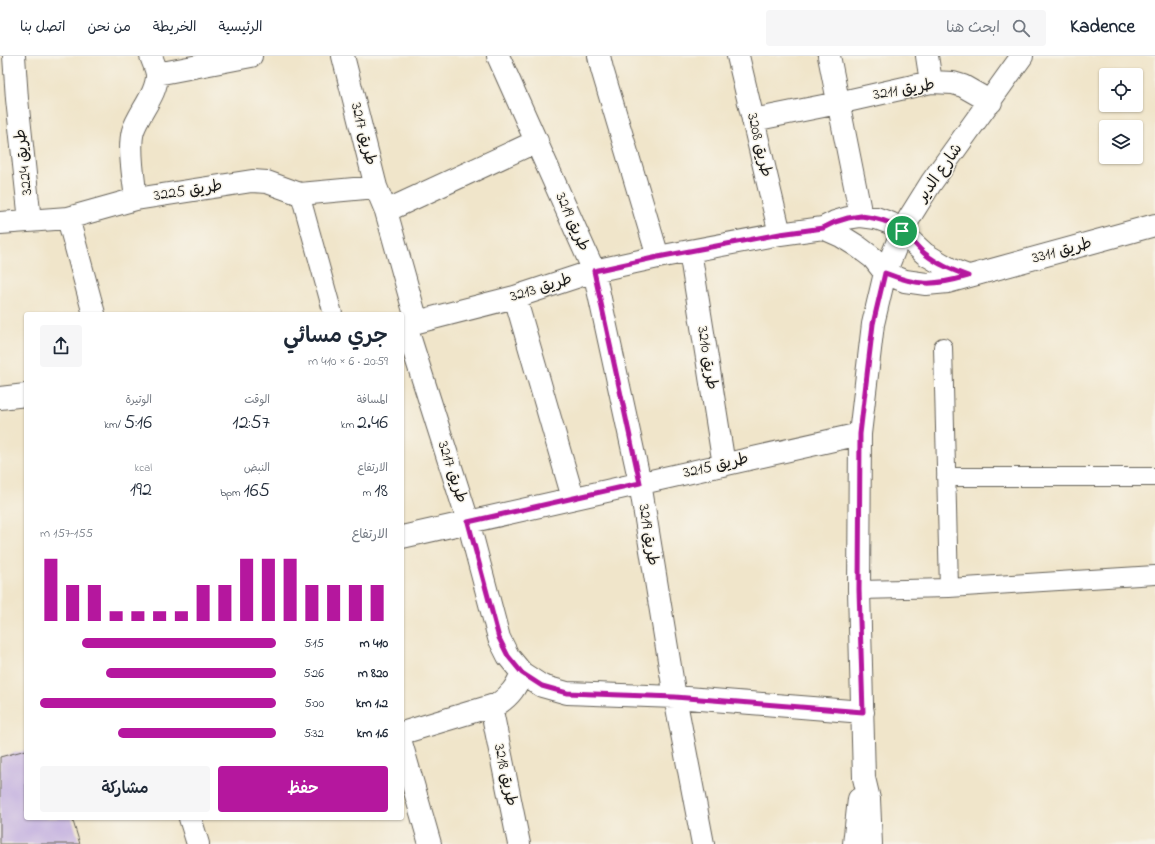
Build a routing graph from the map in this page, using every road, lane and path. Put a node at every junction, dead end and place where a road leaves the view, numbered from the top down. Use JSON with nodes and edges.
{"nodes":[{"id":1,"x":14,"y":56,"type":"edge"},
{"id":2,"x":251,"y":56,"type":"edge"},
{"id":3,"x":343,"y":56,"type":"edge"},
{"id":4,"x":498,"y":56,"type":"edge"},
{"id":5,"x":599,"y":56,"type":"edge"},
{"id":6,"x":738,"y":56,"type":"edge"},
{"id":7,"x":829,"y":56,"type":"edge"},
{"id":8,"x":927,"y":56,"type":"edge"},
{"id":9,"x":1022,"y":56,"type":"edge"},
{"id":10,"x":154,"y":65,"type":"edge"},
{"id":11,"x":932,"y":82,"type":"junction"},
{"id":12,"x":991,"y":102,"type":"junction"},
{"id":13,"x":838,"y":103,"type":"junction"},
{"id":14,"x":753,"y":120,"type":"junction"},
{"id":15,"x":536,"y":141,"type":"junction"},
{"id":16,"x":376,"y":187,"type":"junction"},
{"id":17,"x":300,"y":194,"type":"junction"},
{"id":18,"x":136,"y":199,"type":"junction"},
{"id":19,"x":386,"y":211,"type":"junction"},
{"id":20,"x":861,"y":216,"type":"junction"},
{"id":21,"x":68,"y":218,"type":"junction"},
{"id":22,"x":30,"y":221,"type":"junction"},
{"id":23,"x":0,"y":223,"type":"edge"},
{"id":24,"x":1155,"y":225,"type":"edge"},
{"id":25,"x":823,"y":228,"type":"junction"},
{"id":26,"x":902,"y":231,"type":"junction"},
{"id":27,"x":780,"y":234,"type":"junction"},
{"id":28,"x":690,"y":251,"type":"junction"},
{"id":29,"x":658,"y":257,"type":"junction"},
{"id":30,"x":594,"y":271,"type":"junction"},
{"id":31,"x":885,"y":273,"type":"junction"},
{"id":32,"x":968,"y":276,"type":"junction"},
{"id":33,"x":515,"y":297,"type":"junction"},
{"id":34,"x":93,"y":312,"type":"edge"},
{"id":35,"x":332,"y":312,"type":"edge"},
{"id":36,"x":408,"y":325,"type":"edge"},
{"id":37,"x":943,"y":347,"type":"dead end"},
{"id":38,"x":24,"y":395,"type":"edge"},
{"id":39,"x":0,"y":398,"type":"edge"},
{"id":40,"x":860,"y":434,"type":"junction"},
{"id":41,"x":724,"y":464,"type":"junction"},
{"id":42,"x":946,"y":477,"type":"junction"},
{"id":43,"x":1155,"y":477,"type":"edge"},
{"id":44,"x":640,"y":483,"type":"junction"},
{"id":45,"x":573,"y":498,"type":"junction"},
{"id":46,"x":468,"y":522,"type":"junction"},
{"id":47,"x":404,"y":537,"type":"edge"},
{"id":48,"x":1155,"y":575,"type":"edge"},
{"id":49,"x":949,"y":588,"type":"junction"},
{"id":50,"x":859,"y":590,"type":"junction"},
{"id":51,"x":522,"y":673,"type":"junction"},
{"id":52,"x":675,"y":697,"type":"junction"},
{"id":53,"x":491,"y":706,"type":"junction"},
{"id":54,"x":863,"y":712,"type":"junction"},
{"id":55,"x":404,"y":732,"type":"edge"},
{"id":56,"x":404,"y":753,"type":"edge"},
{"id":57,"x":864,"y":778,"type":"junction"},
{"id":58,"x":191,"y":820,"type":"edge"},
{"id":59,"x":198,"y":844,"type":"edge"},
{"id":60,"x":430,"y":844,"type":"edge"},
{"id":61,"x":519,"y":844,"type":"edge"},
{"id":62,"x":703,"y":844,"type":"edge"},
{"id":63,"x":854,"y":844,"type":"edge"},
{"id":64,"x":871,"y":844,"type":"edge"}],
"edges":[{"from":1,"to":22,"type":"street","name":"طريق 3224"},
{"from":2,"to":10,"type":"street"},
{"from":3,"to":16,"type":"street","name":"طريق 3217"},
{"from":4,"to":15,"type":"street","name":"طريق 3219"},
{"from":5,"to":29,"type":"street"},
{"from":6,"to":14,"type":"street","name":"طريق 3208"},
{"from":7,"to":13,"type":"street"},
{"from":8,"to":11,"type":"street"},
{"from":9,"to":12,"type":"street","name":"شارع الدير"},
{"from":10,"to":18,"type":"street"},
{"from":11,"to":12,"type":"street","name":"طريق 3211"},
{"from":11,"to":13,"type":"street","name":"طريق 3211"},
{"from":12,"to":26,"type":"street","name":"شارع الدير"},
{"from":13,"to":14,"type":"street","name":"طريق 3211"},
{"from":13,"to":20,"type":"street"},
{"from":14,"to":27,"type":"street","name":"طريق 3208"},
{"from":15,"to":19,"type":"street"},
{"from":15,"to":30,"type":"street","name":"طريق 3219"},
{"from":16,"to":17,"type":"street","name":"طريق 3225"},
{"from":16,"to":19,"type":"street","name":"طريق 3217"},
{"from":17,"to":18,"type":"street","name":"طريق 3225"},
{"from":17,"to":35,"type":"lane"},
{"from":18,"to":21,"type":"street","name":"طريق 3225"},
{"from":19,"to":36,"type":"street","name":"طريق 3217"},
{"from":20,"to":25,"type":"street","name":"طريق 3213"},
{"from":20,"to":26,"type":"street","name":"طريق 3213"},
{"from":21,"to":22,"type":"street","name":"طريق 3225"},
{"from":21,"to":34,"type":"street"},
{"from":22,"to":23,"type":"street","name":"طريق 3225"},
{"from":24,"to":32,"type":"street","name":"طريق 3311"},
{"from":25,"to":27,"type":"street","name":"طريق 3213"},
{"from":25,"to":31,"type":"street"},
{"from":26,"to":31,"type":"street","name":"شارع الدير"},
{"from":26,"to":32,"type":"street"},
{"from":27,"to":28,"type":"street","name":"طريق 3213"},
{"from":28,"to":29,"type":"street","name":"طريق 3213"},
{"from":28,"to":41,"type":"street","name":"طريق 3210"},
{"from":29,"to":30,"type":"street","name":"طريق 3213"},
{"from":30,"to":33,"type":"street","name":"طريق 3213"},
{"from":30,"to":44,"type":"street","name":"طريق 3219"},
{"from":31,"to":32,"type":"street","name":"طريق 3311"},
{"from":31,"to":40,"type":"street","name":"شارع الدير"},
{"from":33,"to":36,"type":"street","name":"طريق 3213"},
{"from":33,"to":45,"type":"street"},
{"from":36,"to":46,"type":"street","name":"طريق 3217"},
{"from":37,"to":42,"type":"lane"},
{"from":38,"to":39,"type":"street"},
{"from":40,"to":41,"type":"street","name":"طريق 3215"},
{"from":40,"to":50,"type":"street","name":"شارع الدير"},
{"from":41,"to":44,"type":"street","name":"طريق 3215"},
{"from":42,"to":43,"type":"lane"},
{"from":42,"to":49,"type":"lane"},
{"from":44,"to":45,"type":"street","name":"طريق 3215"},
{"from":44,"to":52,"type":"street","name":"طريق 3219"},
{"from":45,"to":46,"type":"street","name":"طريق 3215"},
{"from":46,"to":47,"type":"street","name":"طريق 3215"},
{"from":46,"to":51,"type":"street","name":"طريق 3217"},
{"from":48,"to":49,"type":"lane"},
{"from":49,"to":50,"type":"lane"},
{"from":50,"to":54,"type":"street","name":"شارع الدير"},
{"from":51,"to":52,"type":"street","name":"طريق 3217"},
{"from":51,"to":53,"type":"street"},
{"from":52,"to":54,"type":"street","name":"طريق 3217"},
{"from":52,"to":62,"type":"street","name":"طريق 3219"},
{"from":53,"to":55,"type":"street"},
{"from":53,"to":61,"type":"street","name":"طريق 3218"},
{"from":54,"to":57,"type":"street","name":"شارع الدير"},
{"from":56,"to":60,"type":"street"},
{"from":57,"to":63,"type":"street","name":"شارع الدير"},
{"from":57,"to":64,"type":"street","name":"شارع الدير"},
{"from":58,"to":59,"type":"street"}]}
